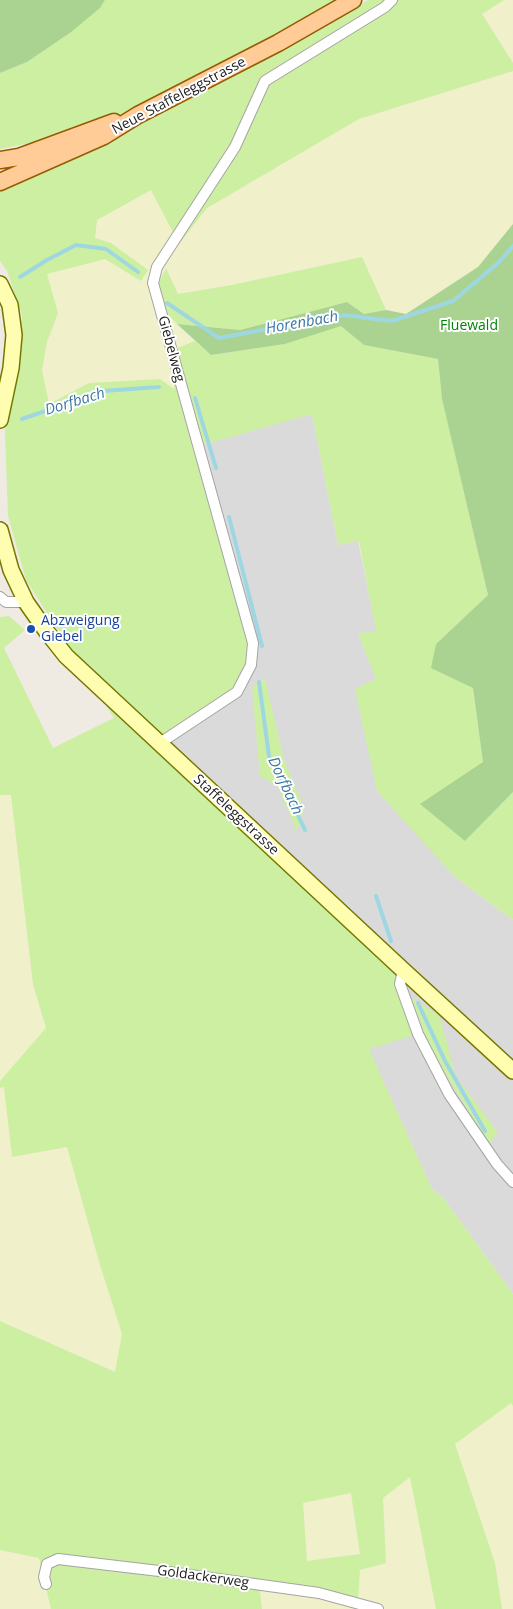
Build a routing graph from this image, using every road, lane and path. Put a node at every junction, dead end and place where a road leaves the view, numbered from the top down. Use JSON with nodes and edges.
{"nodes":[{"id":1,"x":353,"y":0,"type":"edge"},
{"id":2,"x":392,"y":0,"type":"edge"},
{"id":3,"x":138,"y":115,"type":"junction"},
{"id":4,"x":19,"y":157,"type":"junction"},
{"id":5,"x":0,"y":160,"type":"edge"},
{"id":6,"x":0,"y":170,"type":"edge"},
{"id":7,"x":0,"y":182,"type":"edge"},
{"id":8,"x":0,"y":284,"type":"edge"},
{"id":9,"x":0,"y":420,"type":"edge"},
{"id":10,"x":0,"y":530,"type":"edge"},
{"id":11,"x":0,"y":597,"type":"edge"},
{"id":12,"x":26,"y":602,"type":"junction"},
{"id":13,"x":160,"y":743,"type":"junction"},
{"id":14,"x":402,"y":970,"type":"junction"},
{"id":15,"x":513,"y":1071,"type":"edge"},
{"id":16,"x":513,"y":1182,"type":"edge"},
{"id":17,"x":46,"y":1584,"type":"dead end"},
{"id":18,"x":378,"y":1609,"type":"edge"}],
"edges":[{"from":1,"to":3,"type":"main road","name":"Neue Staffeleggstrasse"},
{"from":2,"to":13,"type":"street","name":"Giebelweg"},
{"from":3,"to":4,"type":"main road"},
{"from":3,"to":7,"type":"main road","name":"Neue Staffeleggstrasse"},
{"from":4,"to":5,"type":"main road"},
{"from":4,"to":6,"type":"main road"},
{"from":8,"to":9,"type":"street"},
{"from":10,"to":12,"type":"street","name":"Staffeleggstrasse"},
{"from":11,"to":12,"type":"street"},
{"from":12,"to":13,"type":"street","name":"Staffeleggstrasse"},
{"from":13,"to":14,"type":"street","name":"Staffeleggstrasse"},
{"from":14,"to":15,"type":"street","name":"Staffeleggstrasse"},
{"from":14,"to":16,"type":"street"},
{"from":17,"to":18,"type":"street","name":"Goldackerweg"}]}
